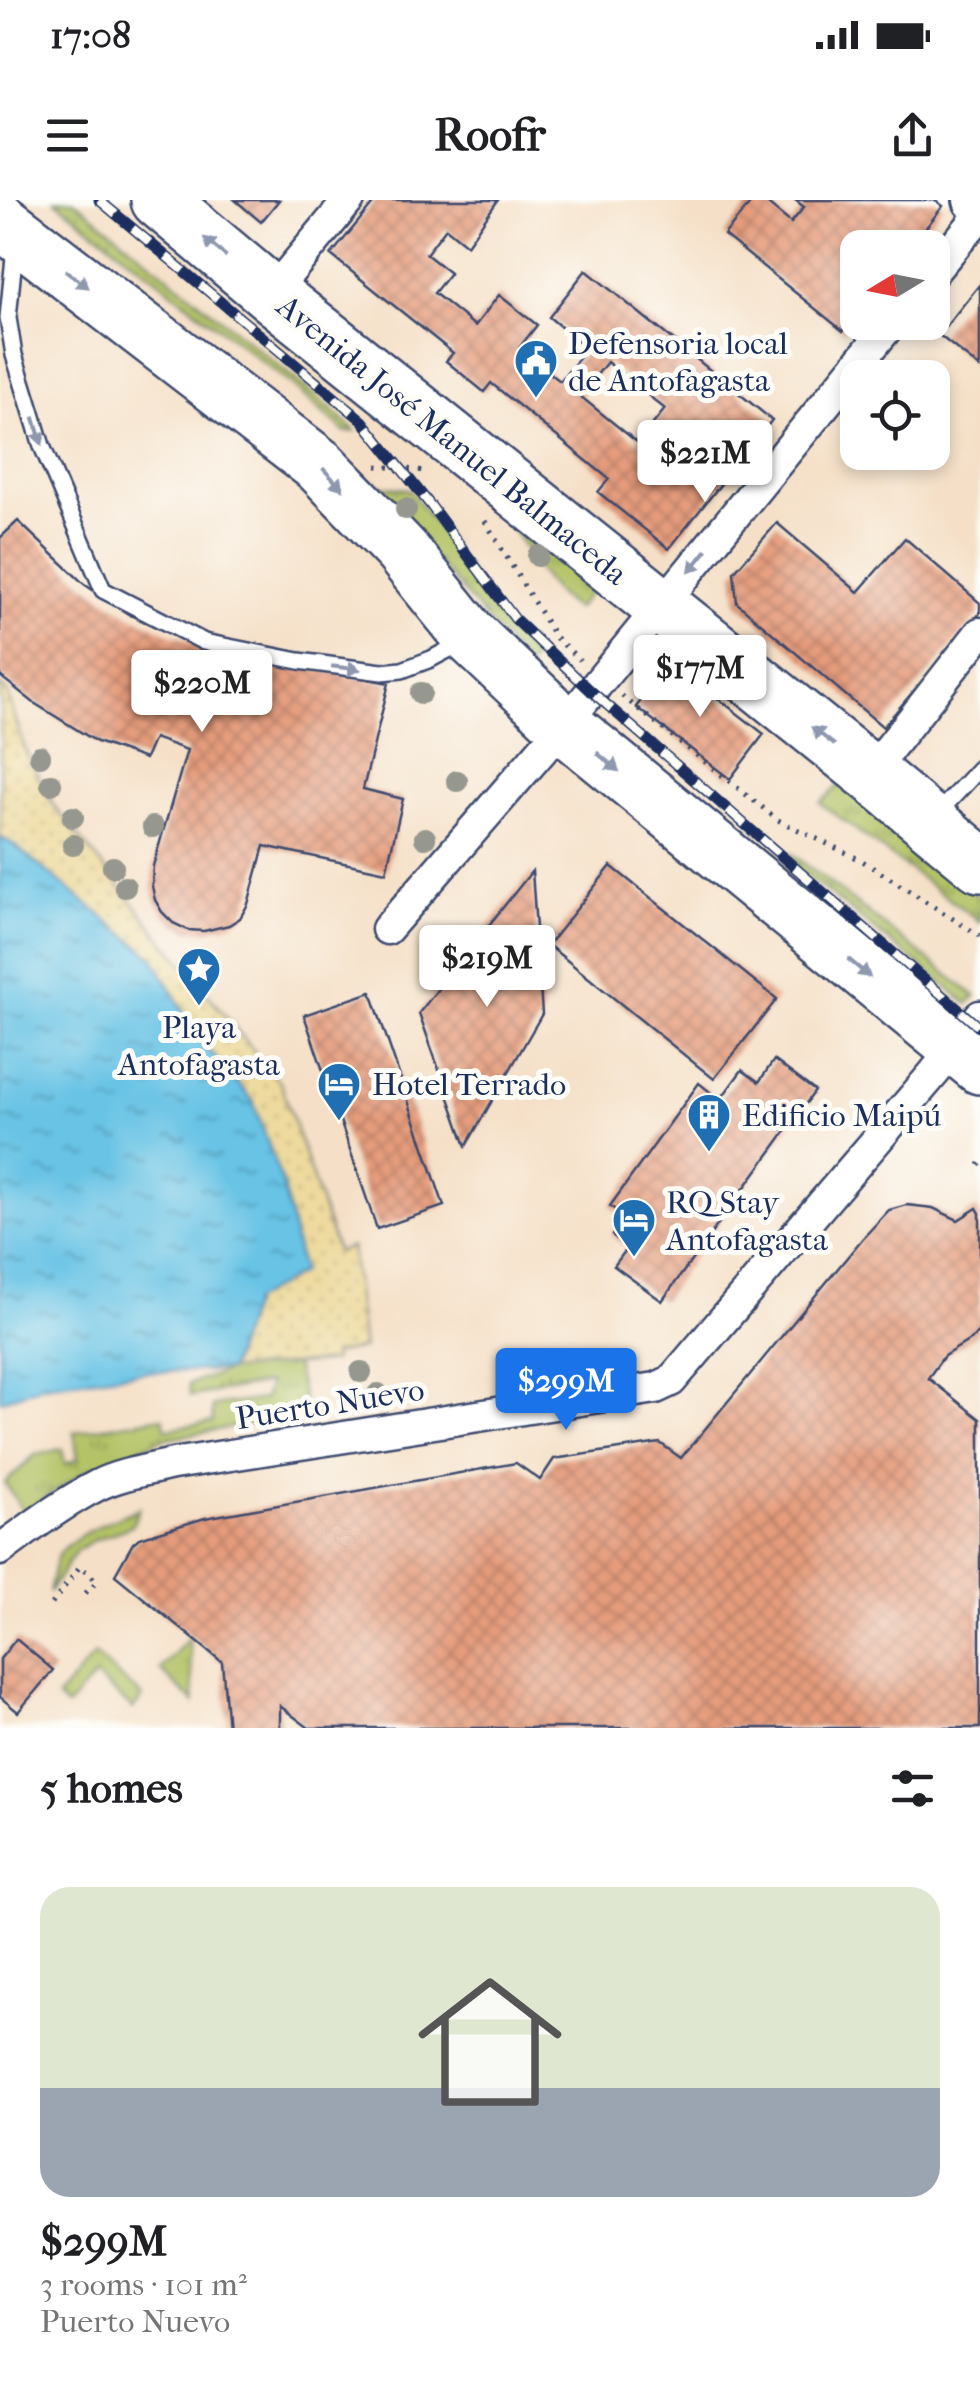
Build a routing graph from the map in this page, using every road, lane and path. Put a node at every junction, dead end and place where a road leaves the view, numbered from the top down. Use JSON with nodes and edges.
{"nodes":[{"id":1,"x":159,"y":200,"type":"edge"},
{"id":2,"x":349,"y":200,"type":"edge"},
{"id":3,"x":980,"y":215,"type":"edge"},
{"id":4,"x":8,"y":227,"type":"edge"},
{"id":5,"x":950,"y":251,"type":"edge"},
{"id":6,"x":271,"y":294,"type":"junction"},
{"id":7,"x":877,"y":340,"type":"edge"},
{"id":8,"x":372,"y":465,"type":"dead end"},
{"id":9,"x":437,"y":472,"type":"dead end"},
{"id":10,"x":482,"y":515,"type":"dead end"},
{"id":11,"x":660,"y":607,"type":"junction"},
{"id":12,"x":980,"y":633,"type":"edge"},
{"id":13,"x":470,"y":638,"type":"junction"},
{"id":14,"x":602,"y":678,"type":"junction"},
{"id":15,"x":564,"y":725,"type":"junction"},
{"id":16,"x":980,"y":768,"type":"edge"},
{"id":17,"x":870,"y":773,"type":"junction"},
{"id":18,"x":928,"y":822,"type":"junction"},
{"id":19,"x":980,"y":864,"type":"edge"},
{"id":20,"x":386,"y":930,"type":"dead end"},
{"id":21,"x":980,"y":936,"type":"edge"},
{"id":22,"x":971,"y":1043,"type":"edge"},
{"id":23,"x":0,"y":1550,"type":"edge"},
{"id":24,"x":81,"y":1598,"type":"dead end"},
{"id":25,"x":52,"y":1604,"type":"dead end"}],
"edges":[{"from":6,"to":1,"type":"highway","name":"Avenida José Manuel Balmaceda","one_way":true},
{"from":2,"to":6,"type":"street"},
{"from":3,"to":5,"type":"street"},
{"from":4,"to":13,"type":"highway","one_way":true},
{"from":4,"to":13,"type":"lane","one_way":true},
{"from":6,"to":11,"type":"highway","name":"Avenida José Manuel Balmaceda"},
{"from":7,"to":11,"type":"street","one_way":true},
{"from":8,"to":9,"type":"path"},
{"from":10,"to":14,"type":"path"},
{"from":11,"to":14,"type":"street"},
{"from":17,"to":11,"type":"highway","name":"Avenida José Manuel Balmaceda","one_way":true},
{"from":12,"to":17,"type":"street"},
{"from":13,"to":15,"type":"highway"},
{"from":14,"to":15,"type":"street"},
{"from":14,"to":21,"type":"path"},
{"from":15,"to":20,"type":"street"},
{"from":15,"to":22,"type":"highway","one_way":true},
{"from":16,"to":18,"type":"lane"},
{"from":17,"to":18,"type":"highway","name":"Avenida José Manuel Balmaceda"},
{"from":18,"to":19,"type":"highway","name":"Avenida José Manuel Balmaceda"},
{"from":22,"to":23,"type":"street","name":"Puerto Nuevo"},
{"from":24,"to":25,"type":"path"}]}
